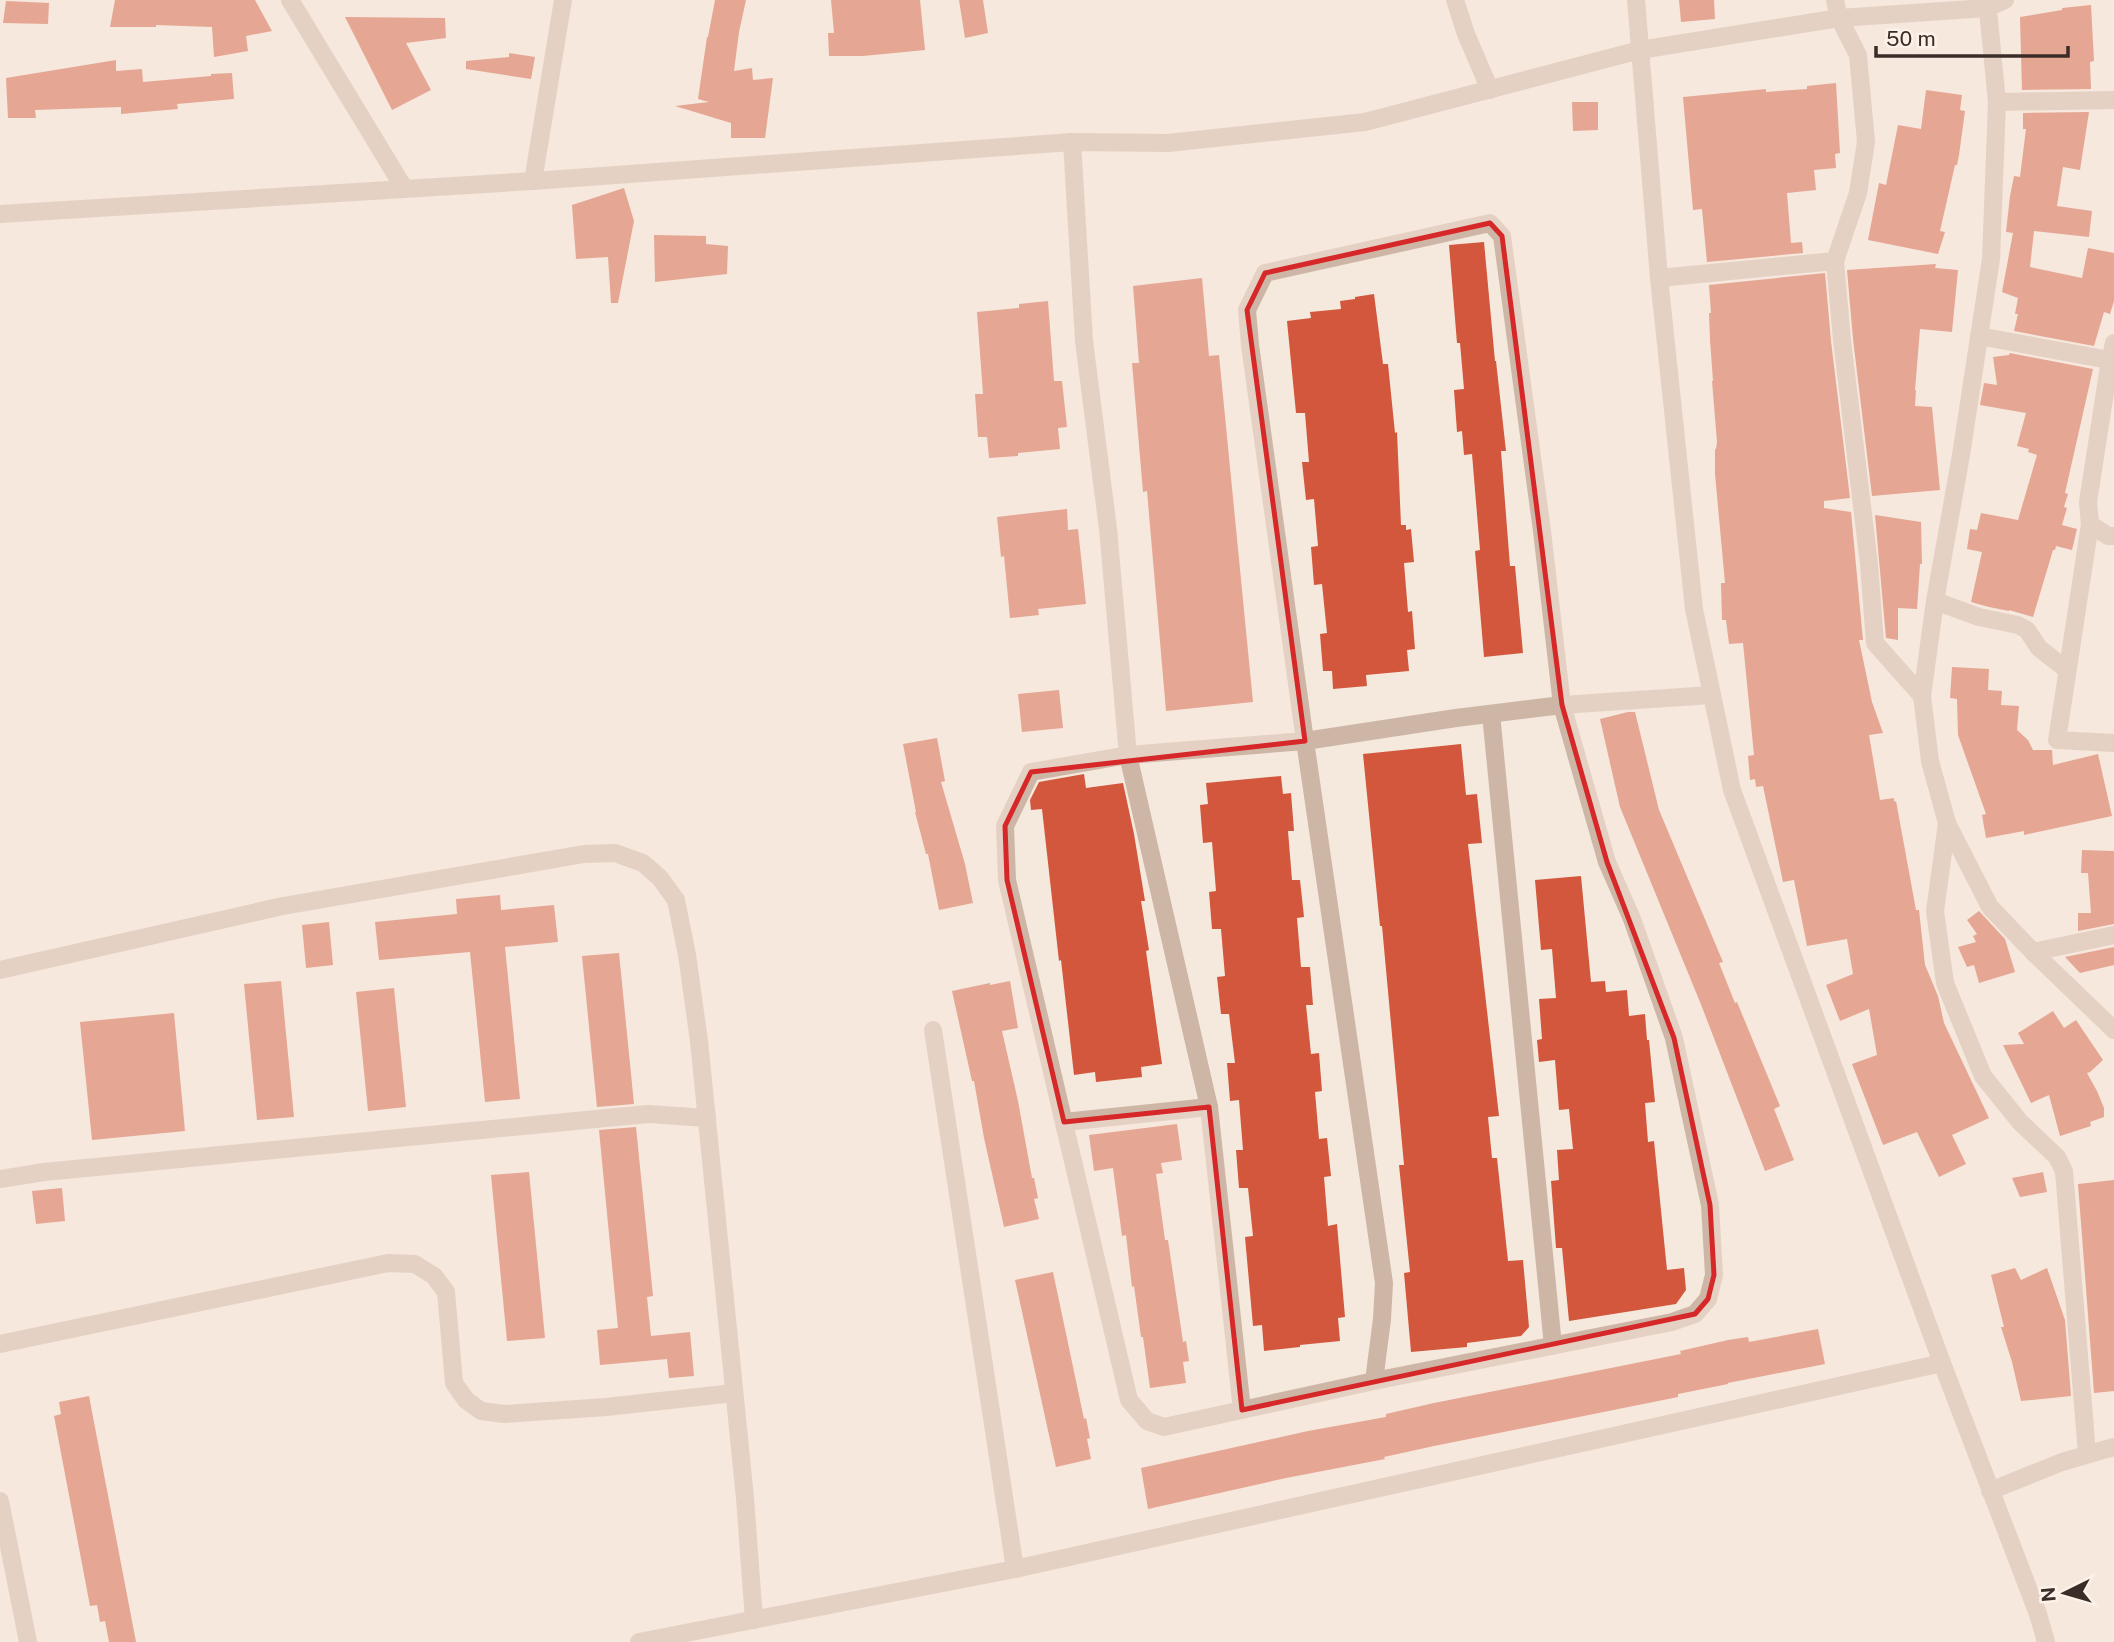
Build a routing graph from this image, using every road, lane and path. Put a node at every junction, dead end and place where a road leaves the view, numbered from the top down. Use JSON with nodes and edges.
{"nodes":[{"id":1,"x":290,"y":0,"type":"edge"},
{"id":2,"x":563,"y":0,"type":"edge"},
{"id":3,"x":1455,"y":0,"type":"edge"},
{"id":4,"x":1636,"y":0,"type":"edge"},
{"id":5,"x":1835,"y":0,"type":"edge"},
{"id":6,"x":2005,"y":0,"type":"edge"},
{"id":7,"x":1987,"y":4,"type":"edge"},
{"id":8,"x":1839,"y":18,"type":"junction"},
{"id":9,"x":1640,"y":50,"type":"junction"},
{"id":10,"x":1490,"y":90,"type":"junction"},
{"id":11,"x":2114,"y":100,"type":"edge"},
{"id":12,"x":1997,"y":102,"type":"junction"},
{"id":13,"x":1072,"y":142,"type":"junction"},
{"id":14,"x":533,"y":181,"type":"junction"},
{"id":15,"x":404,"y":188,"type":"junction"},
{"id":16,"x":0,"y":214,"type":"edge"},
{"id":17,"x":1835,"y":261,"type":"junction"},
{"id":18,"x":1659,"y":278,"type":"junction"},
{"id":19,"x":1979,"y":336,"type":"junction"},
{"id":20,"x":2113,"y":355,"type":"edge"},
{"id":21,"x":2090,"y":524,"type":"junction"},
{"id":22,"x":2114,"y":536,"type":"edge"},
{"id":23,"x":1935,"y":601,"type":"junction"},
{"id":24,"x":2067,"y":670,"type":"junction"},
{"id":25,"x":1712,"y":695,"type":"junction"},
{"id":26,"x":1922,"y":696,"type":"junction"},
{"id":27,"x":1562,"y":705,"type":"junction"},
{"id":28,"x":1491,"y":714,"type":"junction"},
{"id":29,"x":1305,"y":741,"type":"junction"},
{"id":30,"x":2114,"y":743,"type":"edge"},
{"id":31,"x":1128,"y":755,"type":"junction"},
{"id":32,"x":1947,"y":823,"type":"junction"},
{"id":33,"x":2114,"y":935,"type":"edge"},
{"id":34,"x":2033,"y":952,"type":"junction"},
{"id":35,"x":0,"y":970,"type":"edge"},
{"id":36,"x":933,"y":1030,"type":"dead end"},
{"id":37,"x":2114,"y":1030,"type":"edge"},
{"id":38,"x":1209,"y":1107,"type":"junction"},
{"id":39,"x":707,"y":1118,"type":"junction"},
{"id":40,"x":1064,"y":1122,"type":"junction"},
{"id":41,"x":0,"y":1179,"type":"edge"},
{"id":42,"x":0,"y":1345,"type":"edge"},
{"id":43,"x":1553,"y":1346,"type":"junction"},
{"id":44,"x":1942,"y":1363,"type":"junction"},
{"id":45,"x":1374,"y":1381,"type":"junction"},
{"id":46,"x":734,"y":1393,"type":"junction"},
{"id":47,"x":1242,"y":1410,"type":"junction"},
{"id":48,"x":2114,"y":1447,"type":"edge"},
{"id":49,"x":2087,"y":1454,"type":"junction"},
{"id":50,"x":1990,"y":1491,"type":"junction"},
{"id":51,"x":0,"y":1501,"type":"edge"},
{"id":52,"x":1015,"y":1569,"type":"junction"},
{"id":53,"x":754,"y":1620,"type":"junction"},
{"id":54,"x":28,"y":1642,"type":"edge"},
{"id":55,"x":639,"y":1642,"type":"edge"},
{"id":56,"x":2046,"y":1642,"type":"edge"}],
"edges":[{"from":1,"to":15,"type":"street"},
{"from":2,"to":14,"type":"street"},
{"from":3,"to":10,"type":"street"},
{"from":4,"to":9,"type":"street"},
{"from":5,"to":8,"type":"street"},
{"from":6,"to":7,"type":"street"},
{"from":7,"to":8,"type":"street"},
{"from":7,"to":12,"type":"street"},
{"from":8,"to":9,"type":"street"},
{"from":8,"to":17,"type":"street"},
{"from":9,"to":10,"type":"street"},
{"from":9,"to":18,"type":"street"},
{"from":10,"to":13,"type":"street"},
{"from":11,"to":12,"type":"street"},
{"from":12,"to":19,"type":"street"},
{"from":13,"to":14,"type":"street"},
{"from":13,"to":31,"type":"street"},
{"from":14,"to":15,"type":"street"},
{"from":15,"to":16,"type":"street"},
{"from":17,"to":18,"type":"street"},
{"from":17,"to":26,"type":"street"},
{"from":18,"to":25,"type":"street"},
{"from":19,"to":20,"type":"street"},
{"from":19,"to":23,"type":"street"},
{"from":20,"to":21,"type":"street"},
{"from":21,"to":22,"type":"street"},
{"from":21,"to":24,"type":"street"},
{"from":23,"to":24,"type":"street"},
{"from":23,"to":26,"type":"street"},
{"from":24,"to":30,"type":"street"},
{"from":25,"to":27,"type":"street"},
{"from":25,"to":44,"type":"street"},
{"from":26,"to":32,"type":"street"},
{"from":27,"to":28,"type":"street"},
{"from":27,"to":29,"type":"street"},
{"from":27,"to":43,"type":"street"},
{"from":28,"to":29,"type":"street"},
{"from":28,"to":43,"type":"street"},
{"from":29,"to":31,"type":"street"},
{"from":29,"to":45,"type":"street"},
{"from":31,"to":38,"type":"street"},
{"from":31,"to":40,"type":"street"},
{"from":32,"to":34,"type":"street"},
{"from":32,"to":49,"type":"street"},
{"from":33,"to":34,"type":"street"},
{"from":34,"to":37,"type":"street"},
{"from":35,"to":39,"type":"street"},
{"from":36,"to":52,"type":"street"},
{"from":38,"to":40,"type":"street"},
{"from":38,"to":47,"type":"street"},
{"from":39,"to":41,"type":"street"},
{"from":39,"to":46,"type":"street"},
{"from":40,"to":47,"type":"street"},
{"from":42,"to":46,"type":"street"},
{"from":43,"to":45,"type":"street"},
{"from":44,"to":50,"type":"street"},
{"from":44,"to":52,"type":"street"},
{"from":45,"to":47,"type":"street"},
{"from":46,"to":53,"type":"street"},
{"from":48,"to":49,"type":"street"},
{"from":49,"to":50,"type":"street"},
{"from":50,"to":56,"type":"street"},
{"from":51,"to":54,"type":"street"},
{"from":52,"to":53,"type":"street"},
{"from":53,"to":55,"type":"street"}]}
